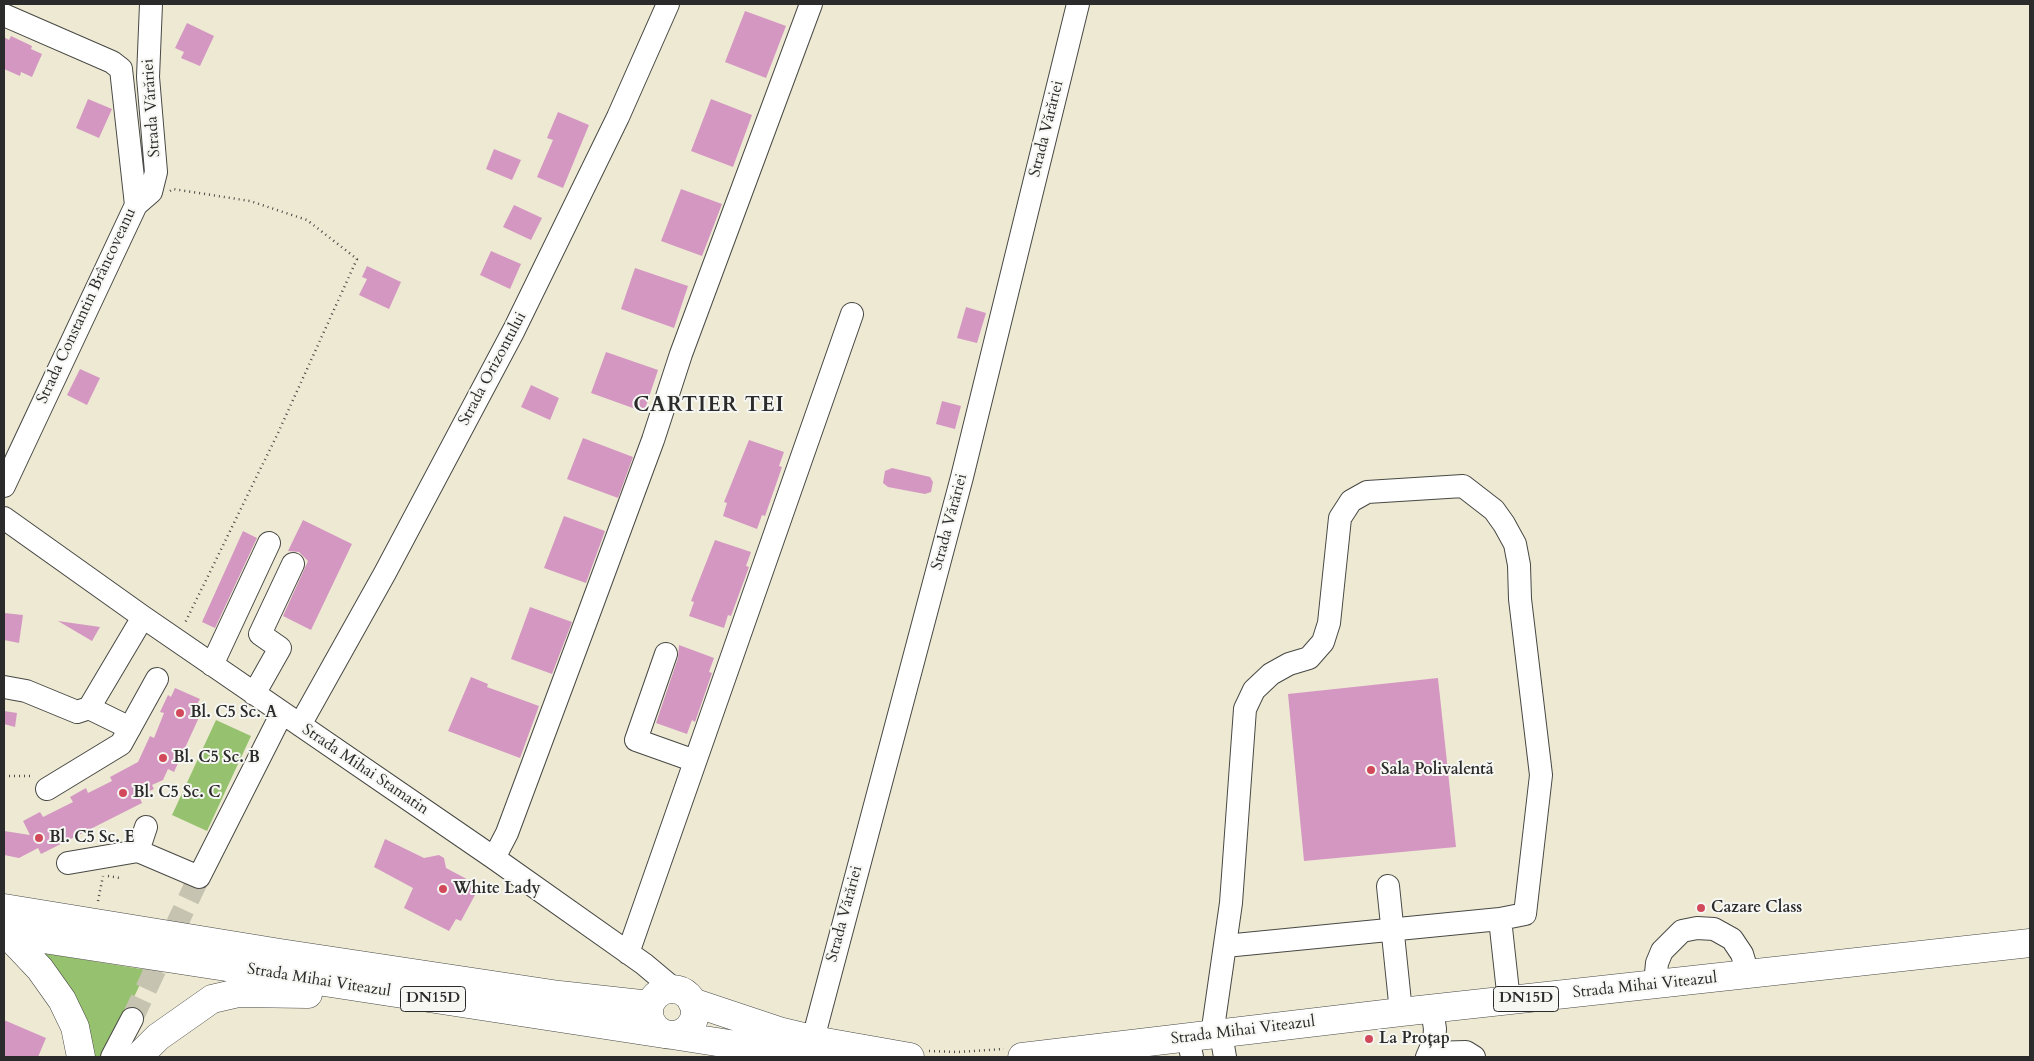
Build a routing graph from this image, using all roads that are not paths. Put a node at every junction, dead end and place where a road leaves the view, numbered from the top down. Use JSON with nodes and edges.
{"nodes":[{"id":1,"x":151,"y":4,"type":"edge"},
{"id":2,"x":668,"y":4,"type":"edge"},
{"id":3,"x":811,"y":4,"type":"edge"},
{"id":4,"x":1078,"y":4,"type":"edge"},
{"id":5,"x":4,"y":15,"type":"edge"},
{"id":6,"x":136,"y":205,"type":"junction"},
{"id":7,"x":852,"y":314,"type":"dead end"},
{"id":8,"x":4,"y":486,"type":"edge"},
{"id":9,"x":4,"y":518,"type":"edge"},
{"id":10,"x":269,"y":543,"type":"dead end"},
{"id":11,"x":293,"y":564,"type":"dead end"},
{"id":12,"x":143,"y":617,"type":"junction"},
{"id":13,"x":666,"y":654,"type":"dead end"},
{"id":14,"x":212,"y":665,"type":"junction"},
{"id":15,"x":157,"y":678,"type":"dead end"},
{"id":16,"x":4,"y":687,"type":"edge"},
{"id":17,"x":254,"y":694,"type":"junction"},
{"id":18,"x":89,"y":708,"type":"junction"},
{"id":19,"x":291,"y":719,"type":"junction"},
{"id":20,"x":130,"y":728,"type":"junction"},
{"id":21,"x":695,"y":761,"type":"junction"},
{"id":22,"x":40,"y":783,"type":"road end"},
{"id":23,"x":146,"y":827,"type":"dead end"},
{"id":24,"x":138,"y":851,"type":"junction"},
{"id":25,"x":494,"y":858,"type":"junction"},
{"id":26,"x":68,"y":862,"type":"dead end"},
{"id":27,"x":1388,"y":886,"type":"dead end"},
{"id":28,"x":1500,"y":919,"type":"junction"},
{"id":29,"x":5,"y":925,"type":"edge"},
{"id":30,"x":1393,"y":929,"type":"junction"},
{"id":31,"x":2030,"y":943,"type":"edge"},
{"id":32,"x":1225,"y":946,"type":"junction"},
{"id":33,"x":628,"y":952,"type":"junction"},
{"id":34,"x":1748,"y":974,"type":"junction"},
{"id":35,"x":1655,"y":984,"type":"junction"},
{"id":36,"x":397,"y":993,"type":"junction"},
{"id":37,"x":684,"y":996,"type":"junction"},
{"id":38,"x":1509,"y":1001,"type":"junction"},
{"id":39,"x":650,"y":1005,"type":"junction"},
{"id":40,"x":1432,"y":1009,"type":"junction"},
{"id":41,"x":1401,"y":1012,"type":"junction"},
{"id":42,"x":132,"y":1019,"type":"tunnel mouth"},
{"id":43,"x":668,"y":1035,"type":"junction"},
{"id":44,"x":1208,"y":1044,"type":"edge"},
{"id":45,"x":813,"y":1048,"type":"edge"},
{"id":46,"x":915,"y":1053,"type":"edge"},
{"id":47,"x":1017,"y":1053,"type":"edge"},
{"id":48,"x":1428,"y":1055,"type":"edge"},
{"id":49,"x":81,"y":1057,"type":"edge"},
{"id":50,"x":112,"y":1057,"type":"edge"},
{"id":51,"x":138,"y":1057,"type":"edge"},
{"id":52,"x":1474,"y":1057,"type":"edge"}],
"edges":[{"from":1,"to":6,"type":"street","name":"Strada Vărăriei"},
{"from":2,"to":19,"type":"street","name":"Strada Orizontului"},
{"from":3,"to":25,"type":"street"},
{"from":4,"to":45,"type":"street","name":"Strada Vărăriei"},
{"from":5,"to":6,"type":"street","name":"Strada Constantin Brâncoveanu"},
{"from":6,"to":8,"type":"street","name":"Strada Constantin Brâncoveanu"},
{"from":7,"to":21,"type":"street"},
{"from":9,"to":12,"type":"street","name":"Strada Mihai Stamatin"},
{"from":10,"to":14,"type":"street"},
{"from":11,"to":17,"type":"street"},
{"from":12,"to":14,"type":"street","name":"Strada Mihai Stamatin"},
{"from":12,"to":18,"type":"street"},
{"from":13,"to":21,"type":"street"},
{"from":14,"to":17,"type":"street","name":"Strada Mihai Stamatin"},
{"from":15,"to":20,"type":"street"},
{"from":16,"to":18,"type":"street"},
{"from":17,"to":19,"type":"street","name":"Strada Mihai Stamatin"},
{"from":18,"to":20,"type":"street"},
{"from":19,"to":24,"type":"street","name":"Strada Orizontului"},
{"from":19,"to":25,"type":"street","name":"Strada Mihai Stamatin"},
{"from":20,"to":22,"type":"street"},
{"from":21,"to":33,"type":"street"},
{"from":23,"to":24,"type":"street"},
{"from":24,"to":26,"type":"street"},
{"from":25,"to":33,"type":"street","name":"Strada Mihai Stamatin"},
{"from":27,"to":30,"type":"street"},
{"from":28,"to":30,"type":"street"},
{"from":28,"to":32,"type":"street"},
{"from":28,"to":38,"type":"street"},
{"from":29,"to":36,"type":"main road","name":"Strada Mihai Viteazul","number":"DN15D"},
{"from":29,"to":39,"type":"main road","name":"Strada Mihai Viteazul","number":"DN15D"},
{"from":29,"to":49,"type":"main road"},
{"from":30,"to":32,"type":"street"},
{"from":30,"to":41,"type":"street"},
{"from":31,"to":34,"type":"main road","name":"Strada Mihai Viteazul","number":"DN15D"},
{"from":32,"to":44,"type":"street"},
{"from":33,"to":37,"type":"street","name":"Strada Mihai Stamatin"},
{"from":34,"to":35,"type":"main road","name":"Strada Mihai Viteazul","number":"DN15D"},
{"from":34,"to":35,"type":"street"},
{"from":35,"to":38,"type":"main road","name":"Strada Mihai Viteazul","number":"DN15D"},
{"from":36,"to":43,"type":"main road","name":"Strada Mihai Viteazul","number":"DN15D"},
{"from":36,"to":51,"type":"main road"},
{"from":37,"to":39,"type":"main road"},
{"from":37,"to":43,"type":"main road"},
{"from":37,"to":45,"type":"main road","name":"Strada Mihai Viteazul","number":"DN15D"},
{"from":38,"to":40,"type":"main road","name":"Strada Mihai Viteazul","number":"DN15D"},
{"from":39,"to":43,"type":"main road"},
{"from":40,"to":41,"type":"main road","name":"Strada Mihai Viteazul","number":"DN15D"},
{"from":40,"to":48,"type":"street"},
{"from":41,"to":44,"type":"main road","name":"Strada Mihai Viteazul","number":"DN15D"},
{"from":42,"to":50,"type":"street"},
{"from":43,"to":45,"type":"main road","name":"Strada Mihai Viteazul","number":"DN15D"},
{"from":44,"to":47,"type":"main road","name":"Strada Mihai Viteazul","number":"DN15D"},
{"from":45,"to":46,"type":"main road","name":"Strada Mihai Viteazul","number":"DN15D"},
{"from":48,"to":52,"type":"street"}]}
